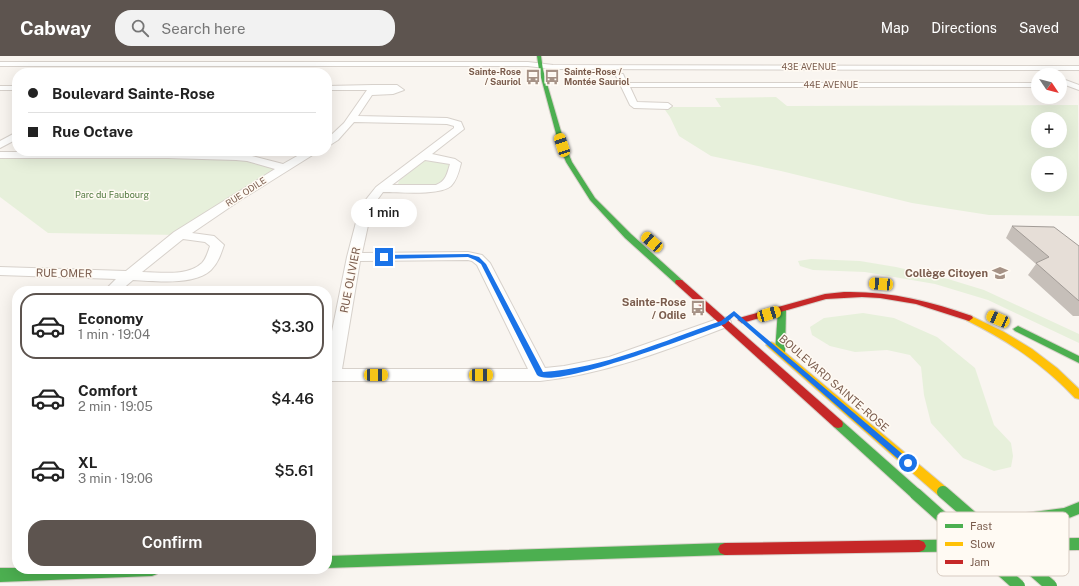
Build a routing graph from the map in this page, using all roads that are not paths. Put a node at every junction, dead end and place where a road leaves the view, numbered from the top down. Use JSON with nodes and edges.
{"nodes":[{"id":1,"x":162,"y":56,"type":"edge"},
{"id":2,"x":388,"y":56,"type":"edge"},
{"id":3,"x":1014,"y":59,"type":"dead end"},
{"id":4,"x":539,"y":61,"type":"edge"},
{"id":5,"x":0,"y":64,"type":"edge"},
{"id":6,"x":148,"y":64,"type":"junction"},
{"id":7,"x":382,"y":64,"type":"junction"},
{"id":8,"x":615,"y":67,"type":"junction"},
{"id":9,"x":140,"y":68,"type":"edge"},
{"id":10,"x":1034,"y":68,"type":"joint"},
{"id":11,"x":1067,"y":68,"type":"edge"},
{"id":12,"x":1079,"y":68,"type":"edge"},
{"id":13,"x":1067,"y":82,"type":"edge"},
{"id":14,"x":624,"y":84,"type":"junction"},
{"id":15,"x":1031,"y":85,"type":"edge"},
{"id":16,"x":1067,"y":85,"type":"edge"},
{"id":17,"x":1077,"y":86,"type":"edge"},
{"id":18,"x":0,"y":88,"type":"edge"},
{"id":19,"x":12,"y":88,"type":"edge"},
{"id":20,"x":332,"y":88,"type":"edge"},
{"id":21,"x":668,"y":106,"type":"dead end"},
{"id":22,"x":352,"y":120,"type":"junction"},
{"id":23,"x":12,"y":138,"type":"edge"},
{"id":24,"x":332,"y":140,"type":"edge"},
{"id":25,"x":0,"y":145,"type":"edge"},
{"id":26,"x":0,"y":156,"type":"edge"},
{"id":27,"x":12,"y":156,"type":"edge"},
{"id":28,"x":199,"y":156,"type":"edge"},
{"id":29,"x":305,"y":156,"type":"edge"},
{"id":30,"x":423,"y":156,"type":"junction"},
{"id":31,"x":283,"y":168,"type":"junction"},
{"id":32,"x":583,"y":182,"type":"junction"},
{"id":33,"x":380,"y":189,"type":"junction"},
{"id":34,"x":620,"y":214,"type":"dead end"},
{"id":35,"x":179,"y":235,"type":"junction"},
{"id":36,"x":354,"y":257,"type":"junction"},
{"id":37,"x":0,"y":271,"type":"edge"},
{"id":38,"x":129,"y":275,"type":"junction"},
{"id":39,"x":117,"y":286,"type":"edge"},
{"id":40,"x":782,"y":310,"type":"junction"},
{"id":41,"x":729,"y":318,"type":"junction"},
{"id":42,"x":742,"y":320,"type":"junction"},
{"id":43,"x":1009,"y":324,"type":"dead end"},
{"id":44,"x":752,"y":328,"type":"dead end"},
{"id":45,"x":763,"y":338,"type":"dead end"},
{"id":46,"x":780,"y":352,"type":"junction"},
{"id":47,"x":1079,"y":360,"type":"edge"},
{"id":48,"x":332,"y":361,"type":"edge"},
{"id":49,"x":332,"y":375,"type":"edge"},
{"id":50,"x":540,"y":375,"type":"junction"},
{"id":51,"x":1079,"y":395,"type":"edge"},
{"id":52,"x":1079,"y":508,"type":"edge"},
{"id":53,"x":965,"y":512,"type":"edge"},
{"id":54,"x":1069,"y":512,"type":"edge"},
{"id":55,"x":937,"y":513,"type":"edge"},
{"id":56,"x":898,"y":537,"type":"dead end"},
{"id":57,"x":1069,"y":544,"type":"edge"},
{"id":58,"x":1079,"y":544,"type":"edge"},
{"id":59,"x":937,"y":545,"type":"edge"},
{"id":60,"x":835,"y":546,"type":"junction"},
{"id":61,"x":332,"y":562,"type":"edge"},
{"id":62,"x":25,"y":574,"type":"edge"},
{"id":63,"x":0,"y":575,"type":"edge"},
{"id":64,"x":1008,"y":576,"type":"edge"},
{"id":65,"x":1039,"y":576,"type":"edge"},
{"id":66,"x":1019,"y":586,"type":"edge"},
{"id":67,"x":1051,"y":586,"type":"edge"}],
"edges":[{"from":1,"to":6,"type":"street"},
{"from":2,"to":7,"type":"street"},
{"from":3,"to":10,"type":"street"},
{"from":4,"to":7,"type":"street","name":"43E AVENUE"},
{"from":4,"to":8,"type":"street","name":"43E AVENUE"},
{"from":4,"to":32,"type":"main road"},
{"from":5,"to":6,"type":"street","name":"43E AVENUE"},
{"from":6,"to":7,"type":"street","name":"43E AVENUE"},
{"from":6,"to":9,"type":"street"},
{"from":8,"to":10,"type":"street","name":"43E AVENUE"},
{"from":8,"to":14,"type":"street"},
{"from":11,"to":12,"type":"street","name":"43E AVENUE"},
{"from":13,"to":17,"type":"street"},
{"from":14,"to":15,"type":"street","name":"44E AVENUE"},
{"from":14,"to":21,"type":"street"},
{"from":16,"to":17,"type":"street"},
{"from":18,"to":19,"type":"street"},
{"from":20,"to":22,"type":"street"},
{"from":22,"to":24,"type":"street"},
{"from":22,"to":30,"type":"street","name":"RUE OLIVIER"},
{"from":23,"to":25,"type":"street"},
{"from":26,"to":27,"type":"street"},
{"from":28,"to":31,"type":"street"},
{"from":29,"to":31,"type":"street","name":"RUE ODILE"},
{"from":30,"to":33,"type":"street","name":"RUE OLIVIER"},
{"from":30,"to":33,"type":"street"},
{"from":31,"to":35,"type":"street","name":"RUE ODILE"},
{"from":32,"to":34,"type":"main road"},
{"from":32,"to":41,"type":"main road"},
{"from":33,"to":36,"type":"street","name":"RUE OLIVIER"},
{"from":35,"to":38,"type":"street","name":"RUE ODILE"},
{"from":35,"to":38,"type":"street"},
{"from":36,"to":48,"type":"street","name":"RUE OLIVIER"},
{"from":36,"to":50,"type":"street"},
{"from":37,"to":38,"type":"street","name":"RUE OMER"},
{"from":38,"to":39,"type":"street","name":"RUE ODILE"},
{"from":40,"to":42,"type":"main road"},
{"from":40,"to":46,"type":"main road"},
{"from":40,"to":51,"type":"main road"},
{"from":41,"to":42,"type":"main road"},
{"from":41,"to":42,"type":"main road"},
{"from":41,"to":50,"type":"street"},
{"from":41,"to":55,"type":"main road","bridge":true},
{"from":42,"to":44,"type":"main road"},
{"from":43,"to":47,"type":"main road"},
{"from":45,"to":46,"type":"main road","name":"BOULEVARD SAINTE-ROSE"},
{"from":46,"to":53,"type":"main road","name":"BOULEVARD SAINTE-ROSE","bridge":true},
{"from":49,"to":50,"type":"street"},
{"from":52,"to":54,"type":"main road"},
{"from":56,"to":60,"type":"main road"},
{"from":57,"to":58,"type":"main road"},
{"from":59,"to":60,"type":"main road"},
{"from":60,"to":61,"type":"main road"},
{"from":62,"to":63,"type":"main road"},
{"from":64,"to":66,"type":"main road","bridge":true},
{"from":65,"to":67,"type":"main road","name":"BOULEVARD SAINTE-ROSE","bridge":true}]}
